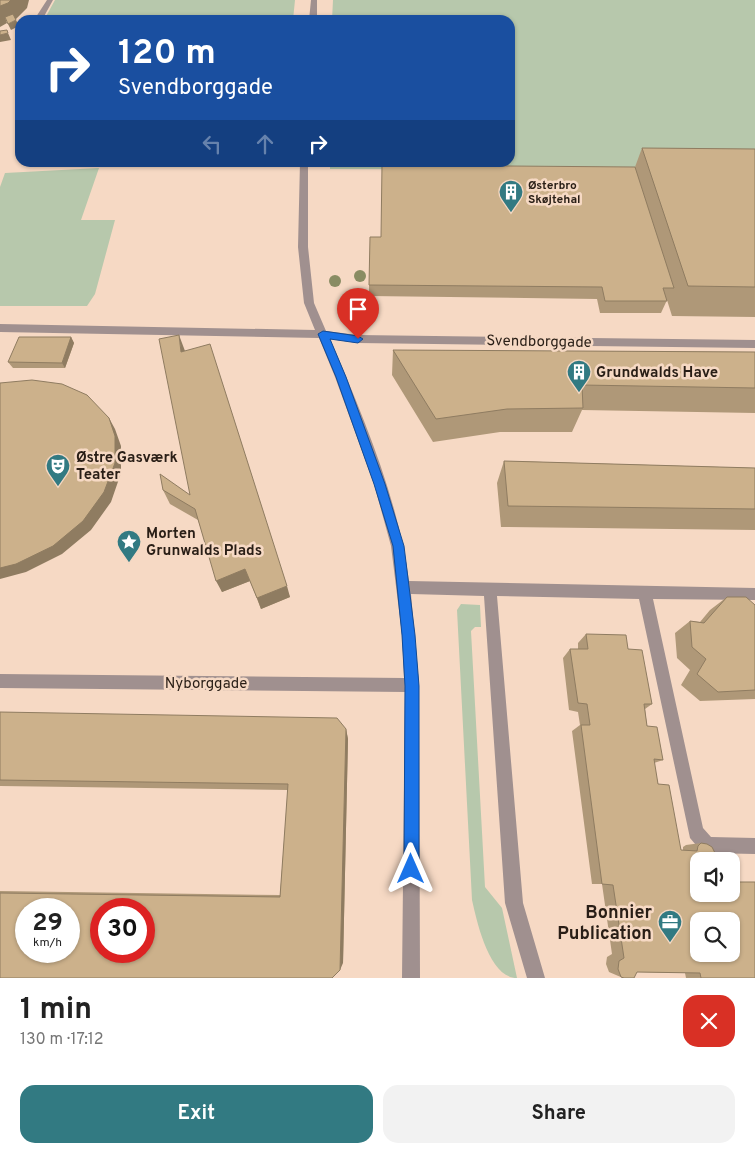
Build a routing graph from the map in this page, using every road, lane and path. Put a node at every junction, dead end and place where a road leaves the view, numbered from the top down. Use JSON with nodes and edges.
{"nodes":[{"id":1,"x":50,"y":0,"type":"edge"},
{"id":2,"x":314,"y":0,"type":"edge"},
{"id":3,"x":41,"y":15,"type":"edge"},
{"id":4,"x":313,"y":15,"type":"edge"},
{"id":5,"x":304,"y":167,"type":"edge"},
{"id":6,"x":0,"y":328,"type":"edge"},
{"id":7,"x":323,"y":334,"type":"junction"},
{"id":8,"x":755,"y":344,"type":"edge"},
{"id":9,"x":403,"y":586,"type":"junction"},
{"id":10,"x":490,"y":589,"type":"junction"},
{"id":11,"x":645,"y":593,"type":"junction"},
{"id":12,"x":755,"y":594,"type":"edge"},
{"id":13,"x":0,"y":681,"type":"edge"},
{"id":14,"x":412,"y":686,"type":"junction"},
{"id":15,"x":755,"y":846,"type":"edge"},
{"id":16,"x":411,"y":978,"type":"edge"},
{"id":17,"x":536,"y":978,"type":"edge"}],
"edges":[{"from":1,"to":3,"type":"street"},
{"from":2,"to":4,"type":"street"},
{"from":5,"to":7,"type":"street"},
{"from":6,"to":7,"type":"street","name":"Svendborggade"},
{"from":7,"to":8,"type":"street","name":"Svendborggade"},
{"from":7,"to":9,"type":"street"},
{"from":9,"to":10,"type":"street"},
{"from":9,"to":14,"type":"street"},
{"from":10,"to":11,"type":"street"},
{"from":10,"to":17,"type":"street"},
{"from":11,"to":12,"type":"street"},
{"from":11,"to":15,"type":"street"},
{"from":13,"to":14,"type":"street","name":"Nyborggade"},
{"from":14,"to":16,"type":"street"}]}
